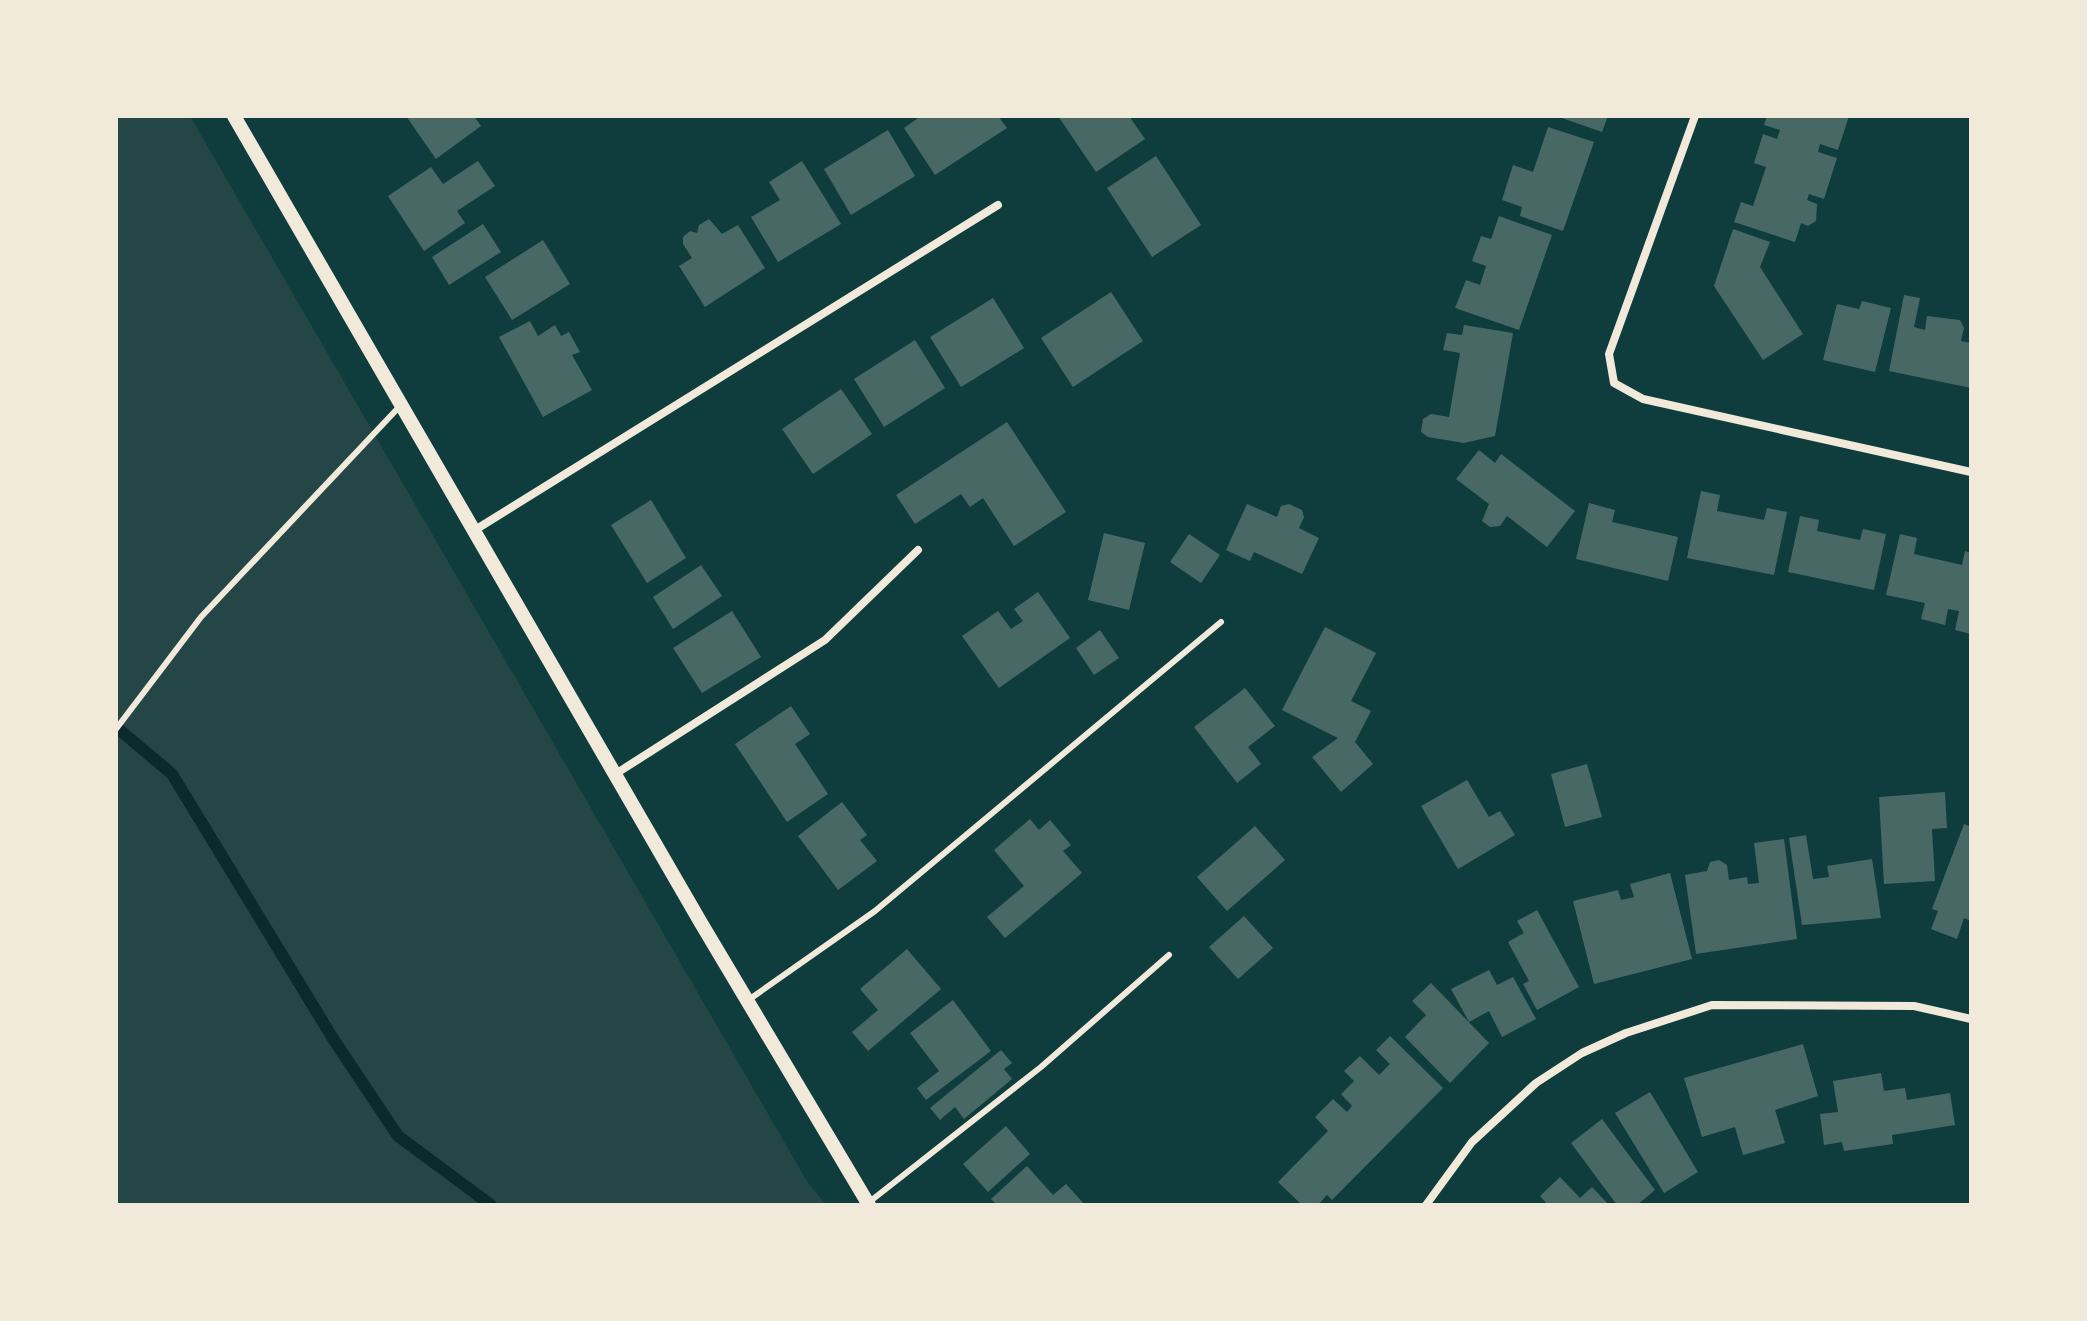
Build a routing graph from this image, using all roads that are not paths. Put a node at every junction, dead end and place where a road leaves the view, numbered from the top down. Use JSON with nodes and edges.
{"nodes":[{"id":1,"x":234,"y":116,"type":"edge"},
{"id":2,"x":1695,"y":116,"type":"edge"},
{"id":3,"x":998,"y":205,"type":"dead end"},
{"id":4,"x":400,"y":406,"type":"junction"},
{"id":5,"x":1971,"y":472,"type":"edge"},
{"id":6,"x":475,"y":530,"type":"junction"},
{"id":7,"x":918,"y":550,"type":"dead end"},
{"id":8,"x":1221,"y":622,"type":"dead end"},
{"id":9,"x":116,"y":729,"type":"edge"},
{"id":10,"x":617,"y":773,"type":"junction"},
{"id":11,"x":1169,"y":955,"type":"dead end"},
{"id":12,"x":747,"y":1001,"type":"junction"},
{"id":13,"x":1971,"y":1019,"type":"edge"},
{"id":14,"x":869,"y":1204,"type":"edge"},
{"id":15,"x":1426,"y":1205,"type":"edge"}],
"edges":[{"from":1,"to":4,"type":"street"},
{"from":2,"to":5,"type":"street"},
{"from":3,"to":6,"type":"street"},
{"from":4,"to":6,"type":"street"},
{"from":4,"to":9,"type":"lane"},
{"from":6,"to":10,"type":"street"},
{"from":7,"to":10,"type":"street"},
{"from":8,"to":12,"type":"lane"},
{"from":10,"to":12,"type":"street"},
{"from":11,"to":14,"type":"lane"},
{"from":12,"to":14,"type":"street"},
{"from":13,"to":15,"type":"street"}]}
